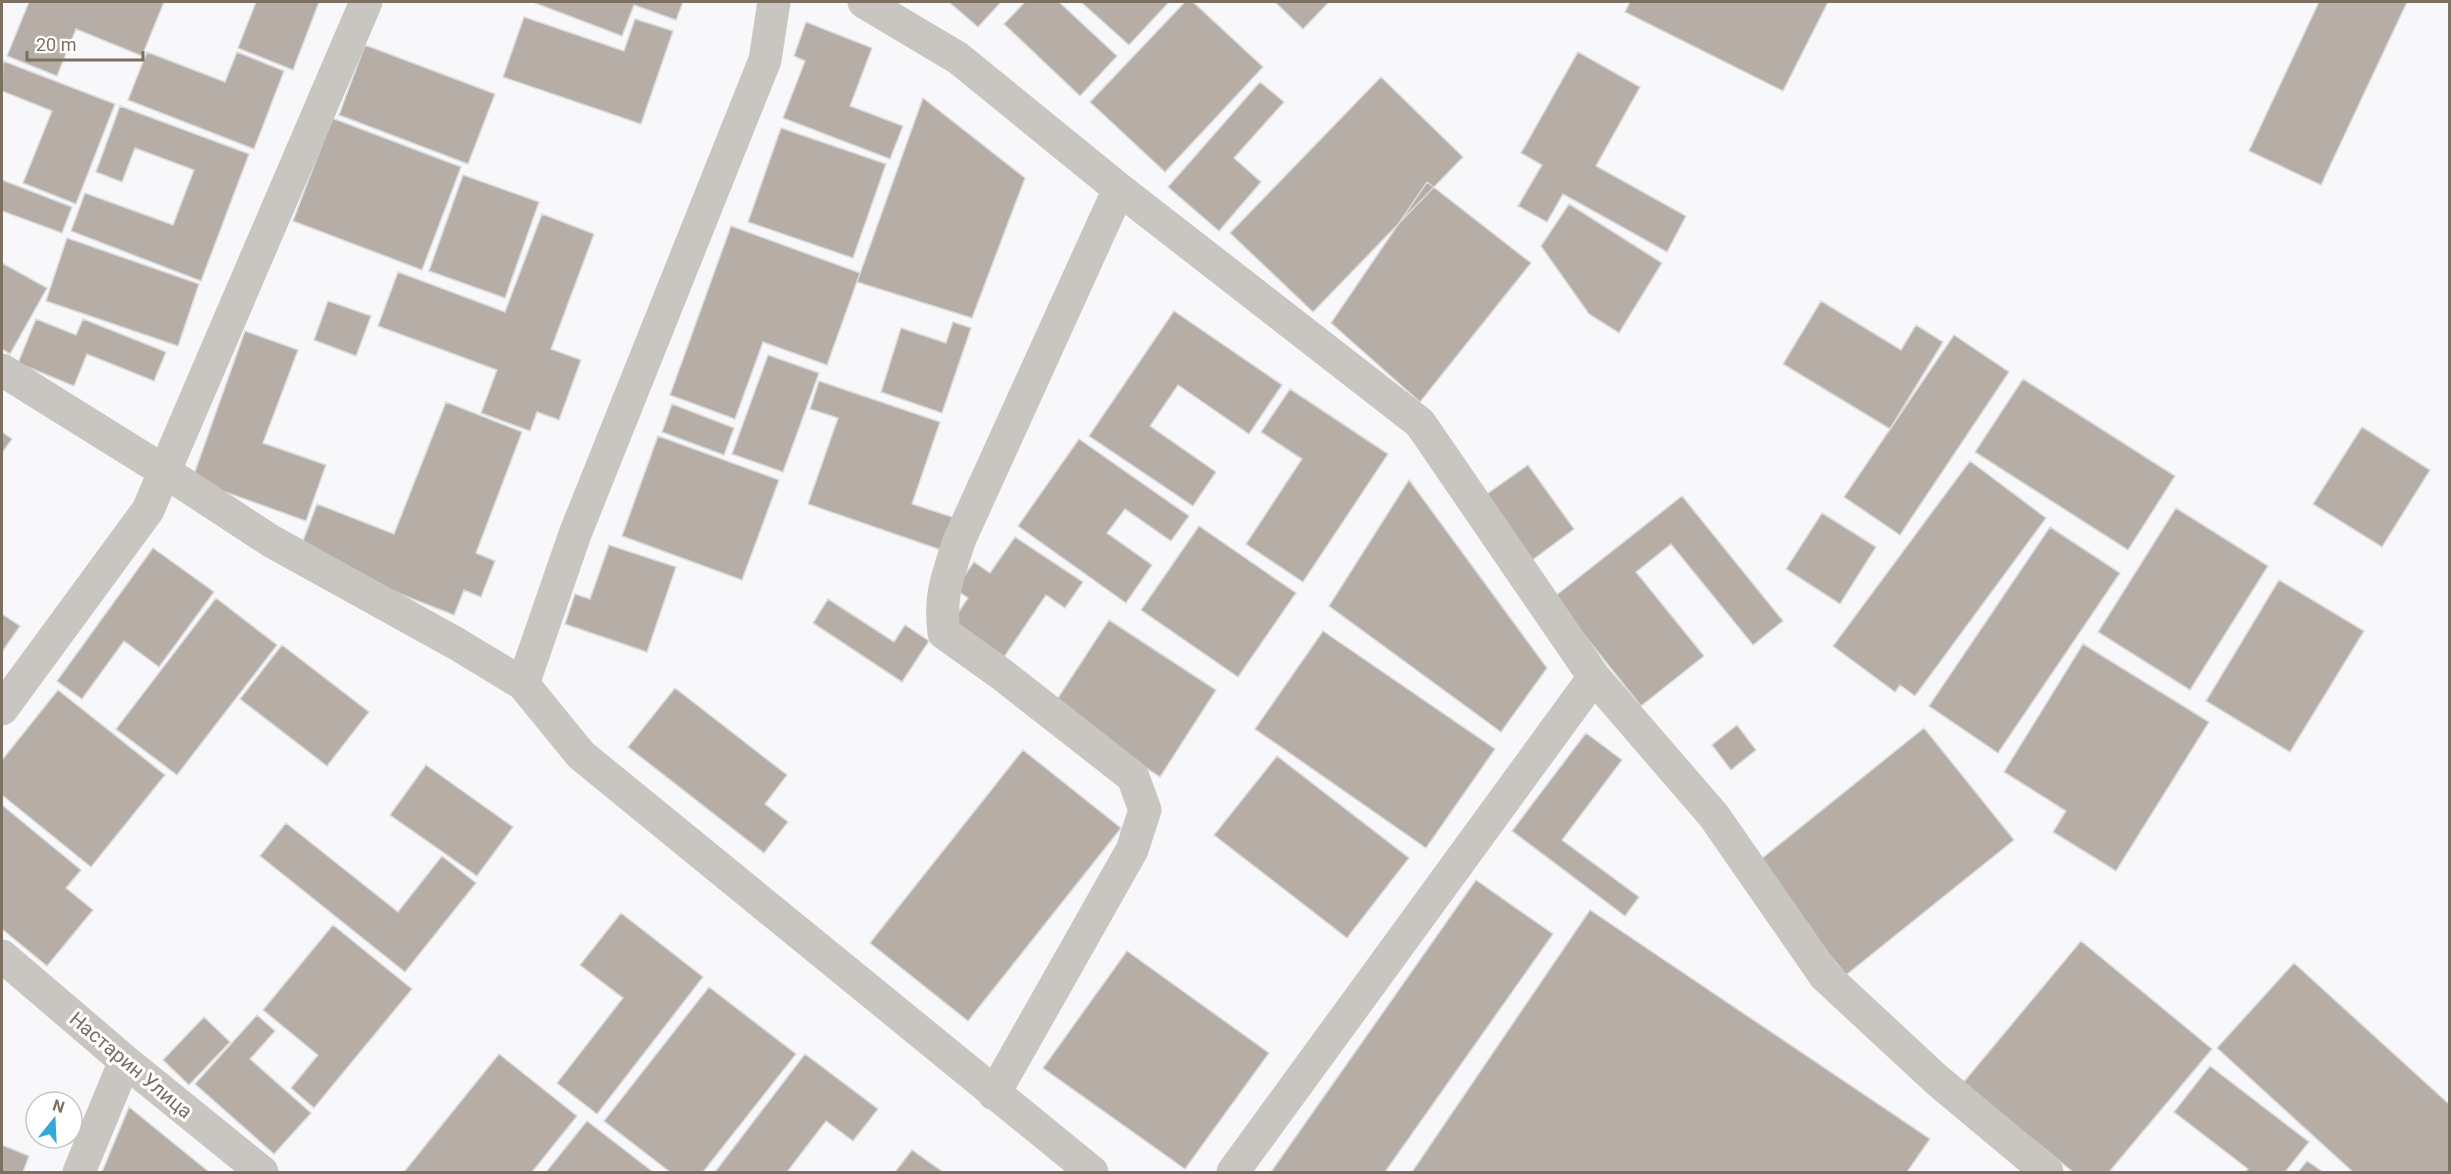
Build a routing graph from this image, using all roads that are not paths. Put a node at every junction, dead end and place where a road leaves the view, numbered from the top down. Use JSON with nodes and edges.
{"nodes":[{"id":1,"x":366,"y":2,"type":"edge"},
{"id":2,"x":774,"y":2,"type":"edge"},
{"id":3,"x":864,"y":2,"type":"edge"},
{"id":4,"x":1119,"y":189,"type":"junction"},
{"id":5,"x":2,"y":370,"type":"edge"},
{"id":6,"x":164,"y":471,"type":"junction"},
{"id":7,"x":1594,"y":677,"type":"junction"},
{"id":8,"x":523,"y":684,"type":"junction"},
{"id":9,"x":2,"y":709,"type":"edge"},
{"id":10,"x":2,"y":956,"type":"edge"},
{"id":11,"x":125,"y":1061,"type":"junction"},
{"id":12,"x":994,"y":1094,"type":"junction"},
{"id":13,"x":80,"y":1173,"type":"edge"},
{"id":14,"x":262,"y":1173,"type":"edge"},
{"id":15,"x":1092,"y":1173,"type":"edge"},
{"id":16,"x":1233,"y":1173,"type":"edge"},
{"id":17,"x":2048,"y":1173,"type":"edge"}],
"edges":[{"from":1,"to":6,"type":"street"},
{"from":2,"to":8,"type":"street"},
{"from":3,"to":4,"type":"street"},
{"from":4,"to":7,"type":"street"},
{"from":4,"to":12,"type":"street"},
{"from":5,"to":6,"type":"street"},
{"from":6,"to":8,"type":"street"},
{"from":6,"to":9,"type":"street"},
{"from":7,"to":16,"type":"street"},
{"from":7,"to":17,"type":"street"},
{"from":8,"to":12,"type":"street"},
{"from":10,"to":11,"type":"street","name":"Настарин Улица"},
{"from":11,"to":13,"type":"street"},
{"from":11,"to":14,"type":"street","name":"Настарин Улица"},
{"from":12,"to":15,"type":"street"}]}
